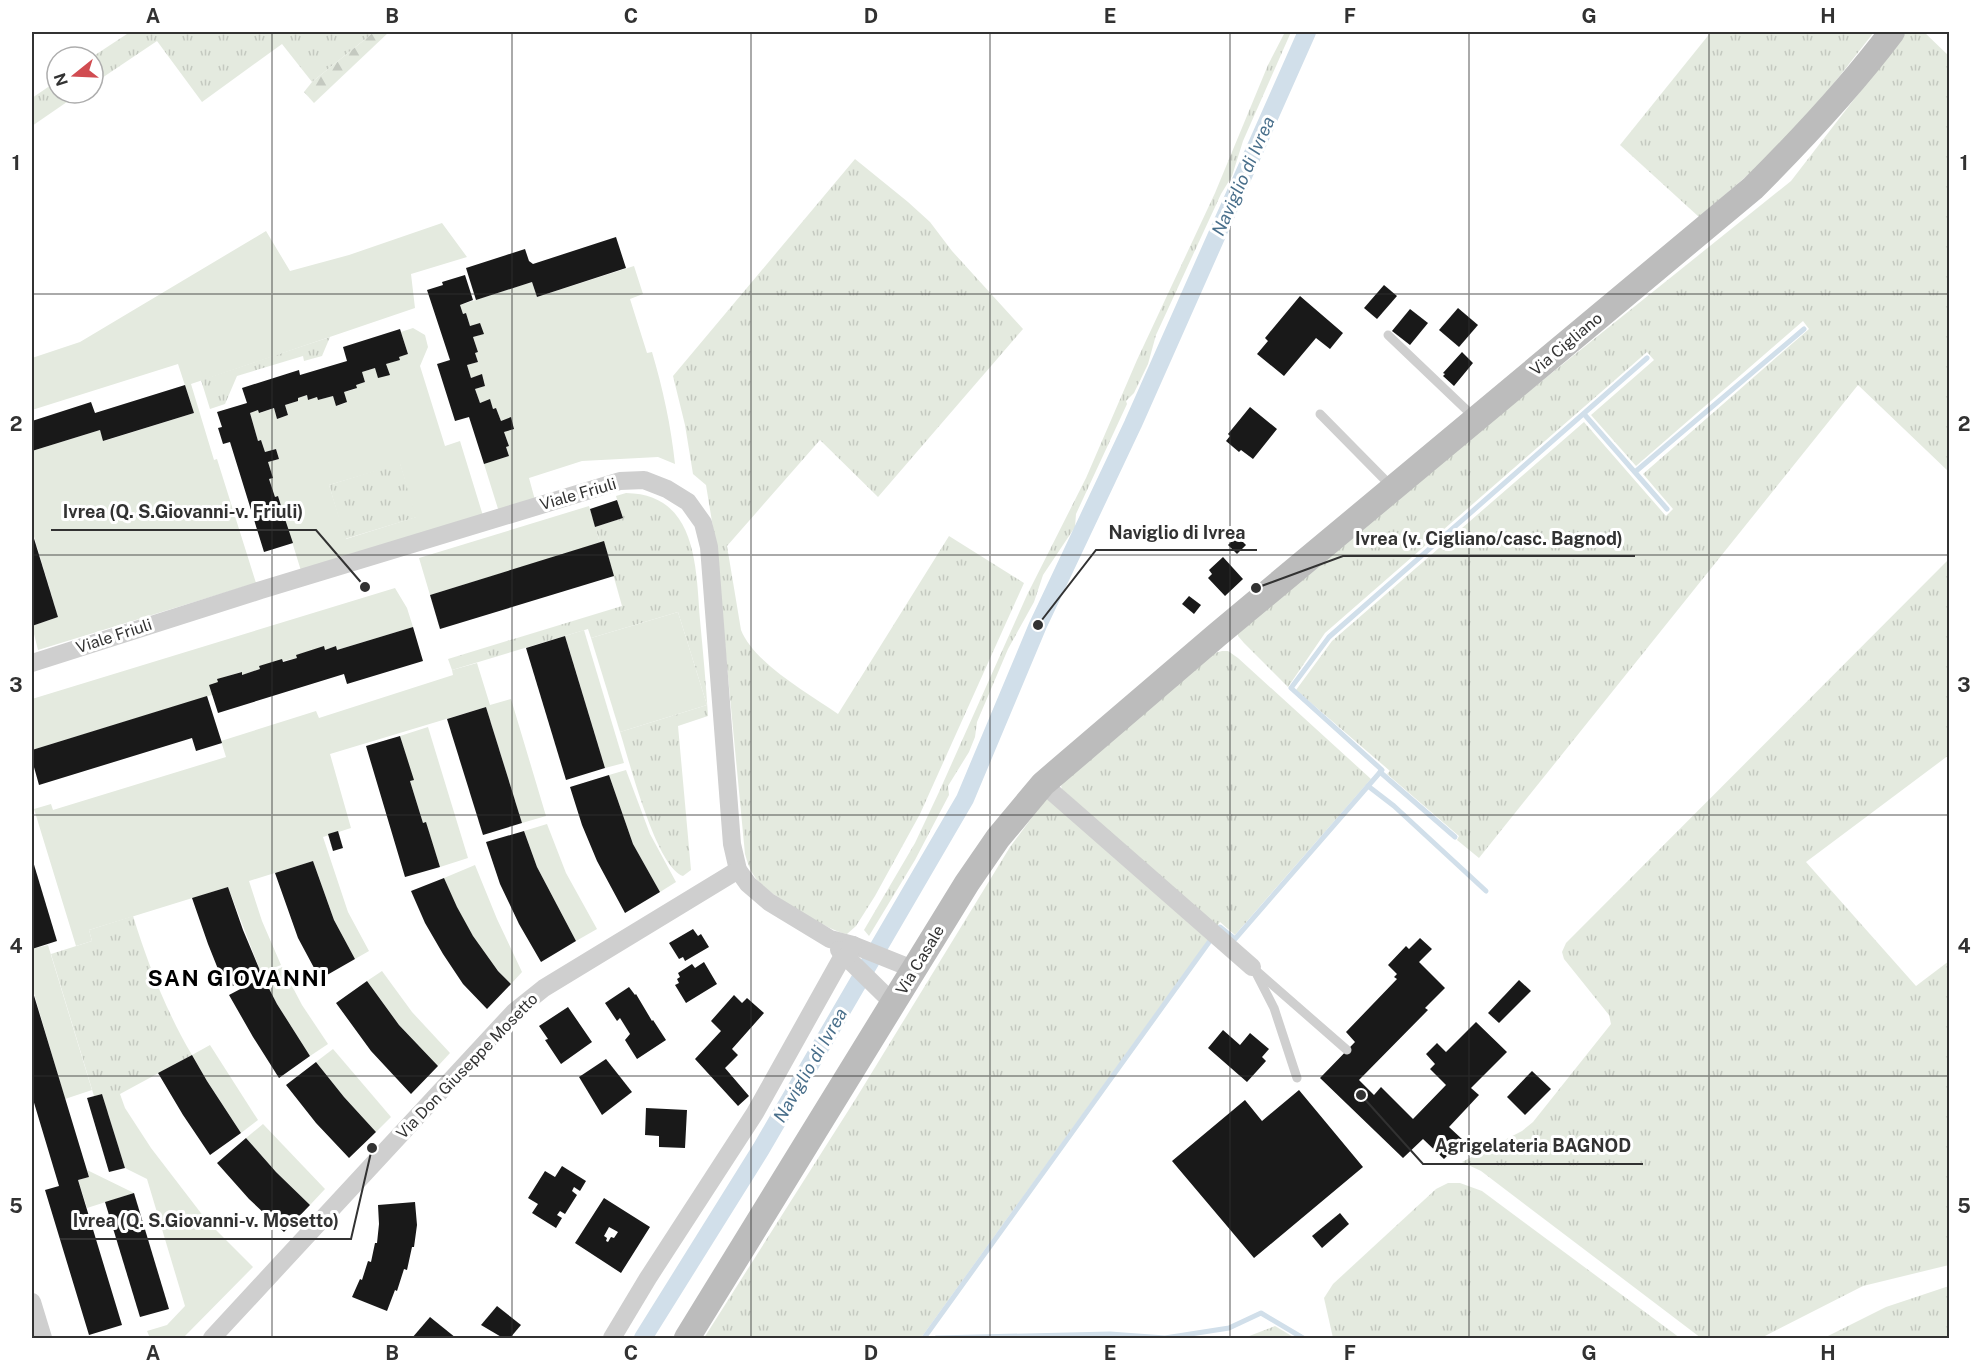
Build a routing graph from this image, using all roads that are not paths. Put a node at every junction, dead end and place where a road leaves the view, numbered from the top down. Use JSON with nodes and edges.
{"nodes":[{"id":1,"x":1892,"y":32,"type":"edge"},
{"id":2,"x":1388,"y":334,"type":"dead end"},
{"id":3,"x":1320,"y":414,"type":"dead end"},
{"id":4,"x":1476,"y":419,"type":"junction"},
{"id":5,"x":1393,"y":488,"type":"junction"},
{"id":6,"x":1217,"y":635,"type":"joint"},
{"id":7,"x":32,"y":663,"type":"edge"},
{"id":8,"x":1043,"y":784,"type":"junction"},
{"id":9,"x":738,"y":870,"type":"junction"},
{"id":10,"x":849,"y":951,"type":"junction"},
{"id":11,"x":903,"y":965,"type":"junction"},
{"id":12,"x":1252,"y":967,"type":"junction"},
{"id":13,"x":893,"y":1003,"type":"junction"},
{"id":14,"x":1347,"y":1050,"type":"dead end"},
{"id":15,"x":1297,"y":1078,"type":"dead end"},
{"id":16,"x":32,"y":1302,"type":"edge"},
{"id":17,"x":43,"y":1338,"type":"edge"},
{"id":18,"x":212,"y":1338,"type":"edge"},
{"id":19,"x":612,"y":1338,"type":"edge"},
{"id":20,"x":687,"y":1338,"type":"edge"}],
"edges":[{"from":1,"to":4,"type":"main road","name":"Via Cigliano"},
{"from":2,"to":4,"type":"lane"},
{"from":3,"to":5,"type":"lane"},
{"from":4,"to":5,"type":"main road","name":"Via Cigliano"},
{"from":5,"to":6,"type":"main road","name":"Via Cigliano"},
{"from":6,"to":8,"type":"main road","name":"Via Casale"},
{"from":7,"to":9,"type":"street","name":"Viale Friuli"},
{"from":8,"to":11,"type":"main road","name":"Via Casale"},
{"from":8,"to":12,"type":"street"},
{"from":9,"to":10,"type":"street","name":"Viale Friuli"},
{"from":9,"to":18,"type":"street","name":"Via Don Giuseppe Mosetto"},
{"from":10,"to":11,"type":"street","name":"Viale Friuli"},
{"from":10,"to":13,"type":"street","name":"Viale Friuli"},
{"from":10,"to":19,"type":"street"},
{"from":11,"to":13,"type":"main road","name":"Via Casale"},
{"from":12,"to":14,"type":"lane"},
{"from":12,"to":15,"type":"lane"},
{"from":13,"to":20,"type":"main road","name":"Via Casale"},
{"from":16,"to":17,"type":"street"}]}
